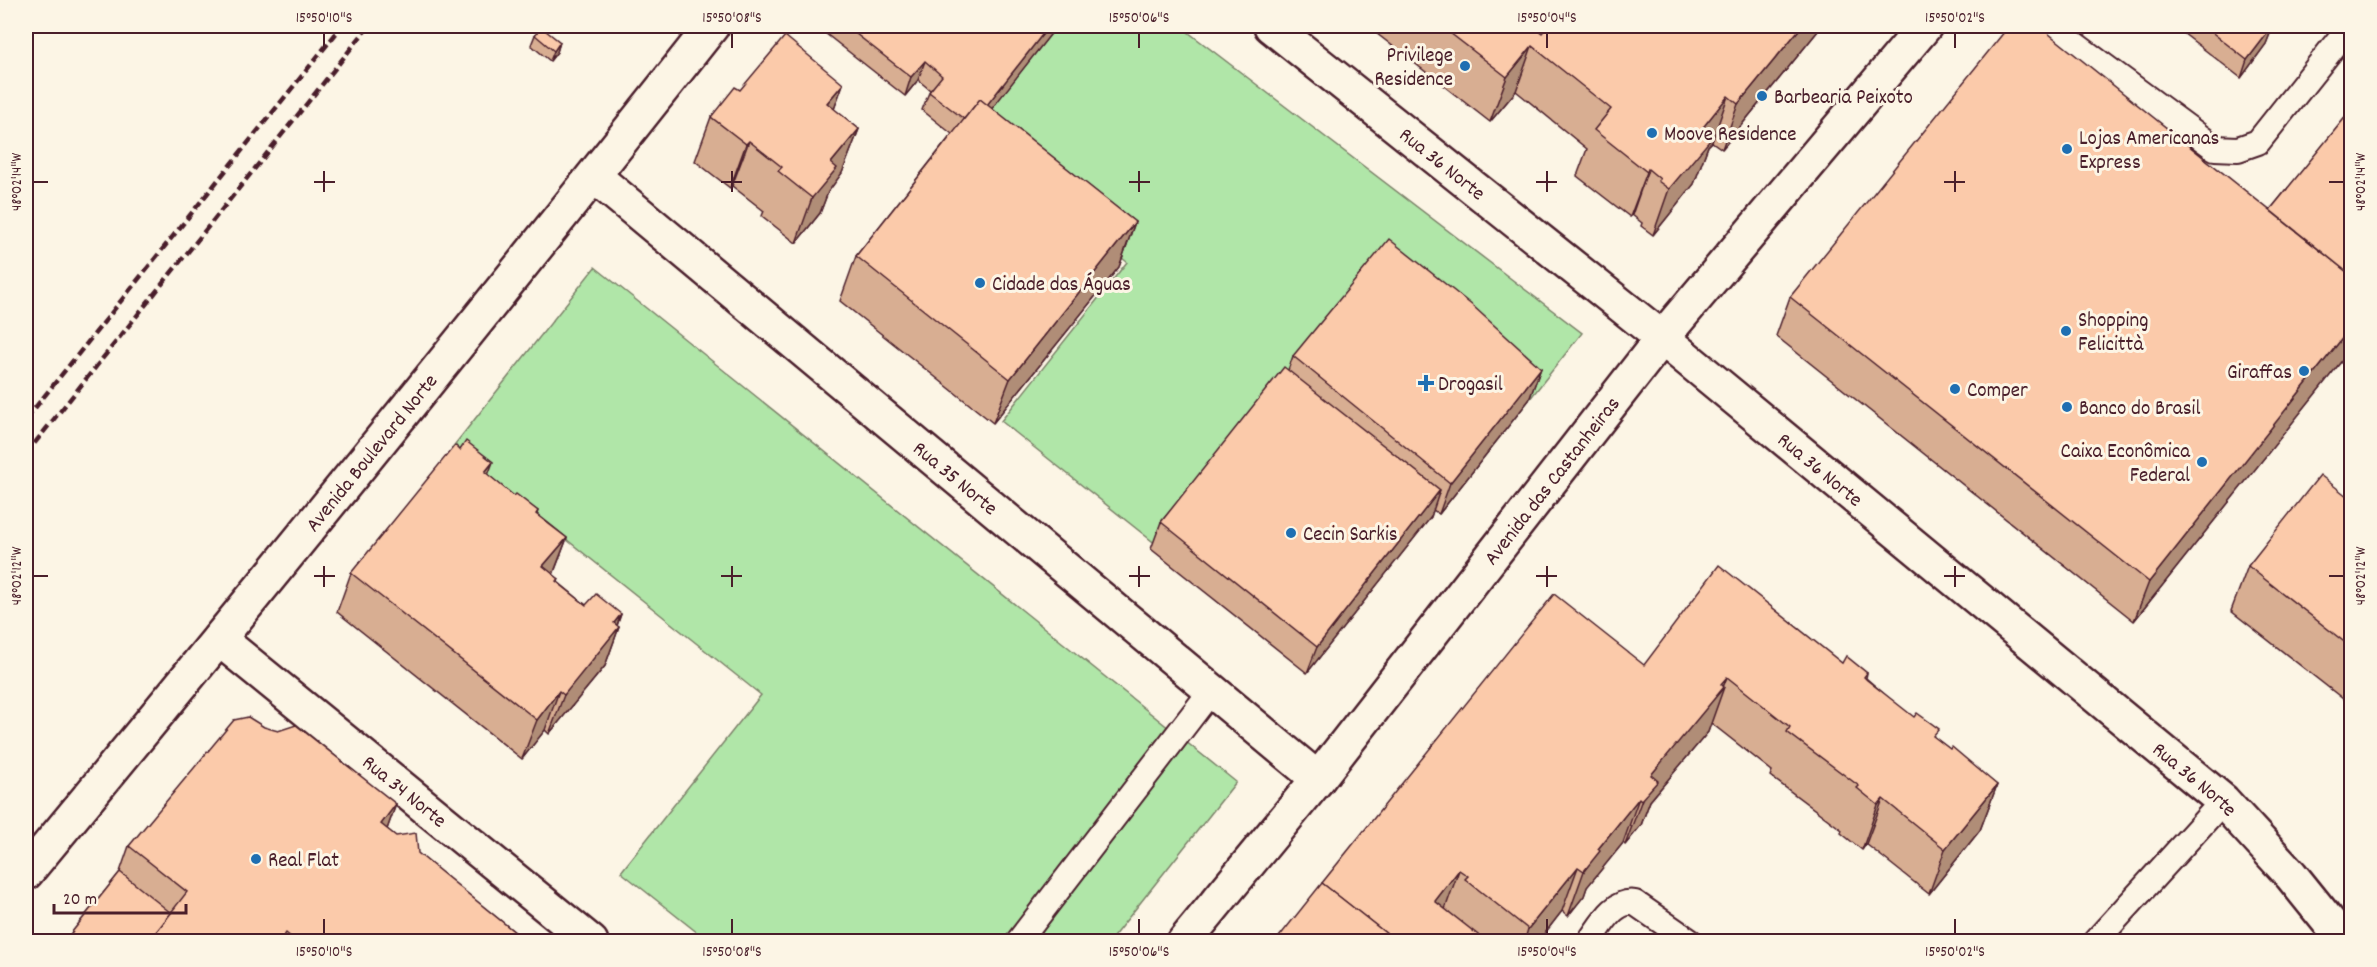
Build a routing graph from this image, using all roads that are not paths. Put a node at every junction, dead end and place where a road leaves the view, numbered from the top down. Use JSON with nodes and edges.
{"nodes":[{"id":1,"x":712,"y":26,"type":"edge"},
{"id":2,"x":1272,"y":26,"type":"edge"},
{"id":3,"x":1925,"y":26,"type":"edge"},
{"id":4,"x":2050,"y":26,"type":"edge"},
{"id":5,"x":2350,"y":26,"type":"edge"},
{"id":6,"x":594,"y":176,"type":"junction"},
{"id":7,"x":1662,"y":338,"type":"junction"},
{"id":8,"x":219,"y":639,"type":"junction"},
{"id":9,"x":1211,"y":691,"type":"junction"},
{"id":10,"x":1318,"y":779,"type":"junction"},
{"id":11,"x":2223,"y":801,"type":"junction"},
{"id":12,"x":26,"y":873,"type":"edge"},
{"id":13,"x":591,"y":942,"type":"edge"},
{"id":14,"x":1018,"y":942,"type":"edge"},
{"id":15,"x":1184,"y":942,"type":"edge"},
{"id":16,"x":1590,"y":942,"type":"edge"},
{"id":17,"x":1691,"y":942,"type":"edge"},
{"id":18,"x":2095,"y":942,"type":"edge"},
{"id":19,"x":2344,"y":942,"type":"edge"}],
"edges":[{"from":1,"to":6,"type":"street","name":"Avenida Boulevard Norte"},
{"from":2,"to":7,"type":"street","name":"Rua 36 Norte"},
{"from":3,"to":7,"type":"street","name":"Avenida das Castanheiras"},
{"from":4,"to":5,"type":"lane"},
{"from":6,"to":8,"type":"street","name":"Avenida Boulevard Norte"},
{"from":6,"to":9,"type":"street","name":"Rua 35 Norte"},
{"from":7,"to":10,"type":"street","name":"Avenida das Castanheiras"},
{"from":7,"to":11,"type":"street","name":"Rua 36 Norte"},
{"from":8,"to":12,"type":"street","name":"Avenida Boulevard Norte"},
{"from":8,"to":13,"type":"street","name":"Rua 34 Norte"},
{"from":9,"to":10,"type":"street","name":"Rua 35 Norte"},
{"from":9,"to":14,"type":"lane"},
{"from":10,"to":15,"type":"street","name":"Avenida das Castanheiras"},
{"from":11,"to":18,"type":"lane"},
{"from":11,"to":19,"type":"street","name":"Rua 36 Norte"},
{"from":16,"to":17,"type":"lane"}]}
